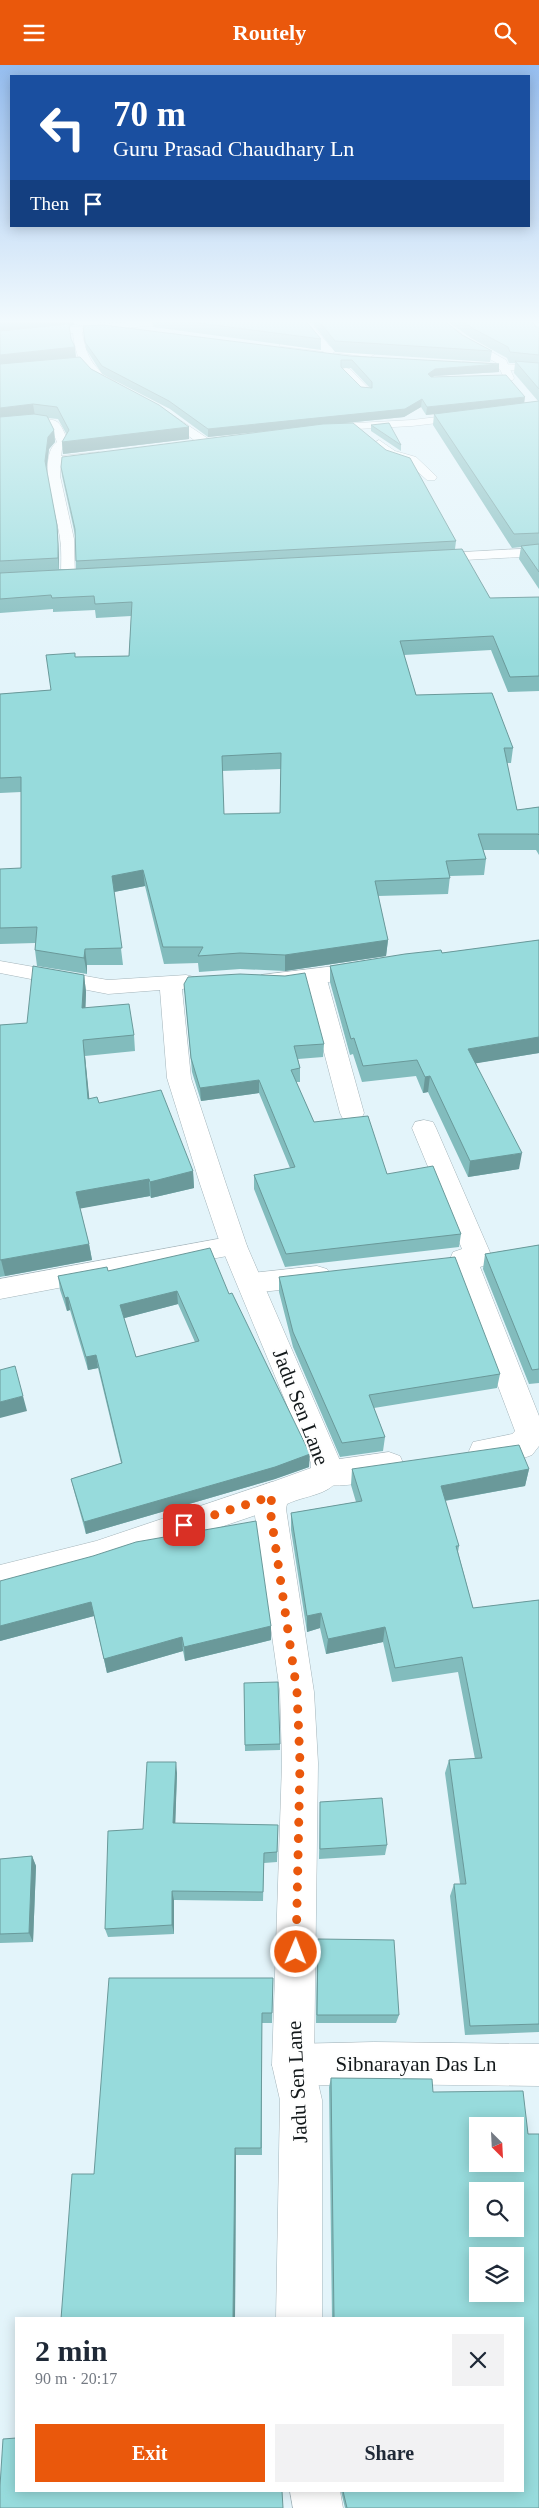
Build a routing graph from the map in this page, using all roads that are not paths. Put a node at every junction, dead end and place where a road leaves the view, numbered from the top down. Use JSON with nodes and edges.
{"nodes":[{"id":1,"x":59,"y":433,"type":"edge"},
{"id":2,"x":197,"y":433,"type":"edge"},
{"id":3,"x":364,"y":433,"type":"edge"},
{"id":4,"x":189,"y":445,"type":"edge"},
{"id":5,"x":109,"y":455,"type":"edge"},
{"id":6,"x":53,"y":461,"type":"junction"},
{"id":7,"x":432,"y":477,"type":"dead end"},
{"id":8,"x":539,"y":552,"type":"edge"},
{"id":9,"x":414,"y":559,"type":"edge"},
{"id":10,"x":87,"y":576,"type":"edge"},
{"id":11,"x":384,"y":965,"type":"edge"},
{"id":12,"x":0,"y":967,"type":"edge"},
{"id":13,"x":315,"y":976,"type":"junction"},
{"id":14,"x":249,"y":978,"type":"edge"},
{"id":15,"x":205,"y":981,"type":"edge"},
{"id":16,"x":170,"y":983,"type":"junction"},
{"id":17,"x":352,"y":1113,"type":"dead end"},
{"id":18,"x":424,"y":1128,"type":"dead end"},
{"id":19,"x":234,"y":1246,"type":"junction"},
{"id":20,"x":339,"y":1273,"type":"edge"},
{"id":21,"x":252,"y":1283,"type":"junction"},
{"id":22,"x":0,"y":1289,"type":"edge"},
{"id":23,"x":453,"y":1456,"type":"edge"},
{"id":24,"x":414,"y":1461,"type":"edge"},
{"id":25,"x":326,"y":1474,"type":"junction"},
{"id":26,"x":272,"y":1496,"type":"junction"},
{"id":27,"x":0,"y":1580,"type":"edge"},
{"id":28,"x":293,"y":2065,"type":"junction"},
{"id":29,"x":539,"y":2065,"type":"edge"},
{"id":30,"x":299,"y":2317,"type":"edge"},
{"id":31,"x":315,"y":2492,"type":"edge"},
{"id":32,"x":318,"y":2508,"type":"edge"}],
"edges":[{"from":1,"to":6,"type":"street"},
{"from":2,"to":4,"type":"street"},
{"from":3,"to":7,"type":"street"},
{"from":5,"to":6,"type":"street"},
{"from":6,"to":10,"type":"street"},
{"from":8,"to":9,"type":"street"},
{"from":11,"to":13,"type":"street"},
{"from":12,"to":16,"type":"street"},
{"from":13,"to":14,"type":"street"},
{"from":13,"to":17,"type":"street"},
{"from":15,"to":16,"type":"street"},
{"from":16,"to":19,"type":"street","name":"Jadu Sen Lane"},
{"from":18,"to":23,"type":"street"},
{"from":19,"to":21,"type":"street","name":"Jadu Sen Lane"},
{"from":19,"to":22,"type":"street"},
{"from":20,"to":21,"type":"street"},
{"from":21,"to":25,"type":"street","name":"Jadu Sen Lane"},
{"from":24,"to":25,"type":"street"},
{"from":25,"to":26,"type":"street","name":"Jadu Sen Lane"},
{"from":26,"to":27,"type":"street"},
{"from":26,"to":28,"type":"street","name":"Jadu Sen Lane"},
{"from":28,"to":29,"type":"street","name":"Sibnarayan Das Ln"},
{"from":28,"to":30,"type":"street","name":"Jadu Sen Lane"},
{"from":31,"to":32,"type":"street"}]}
